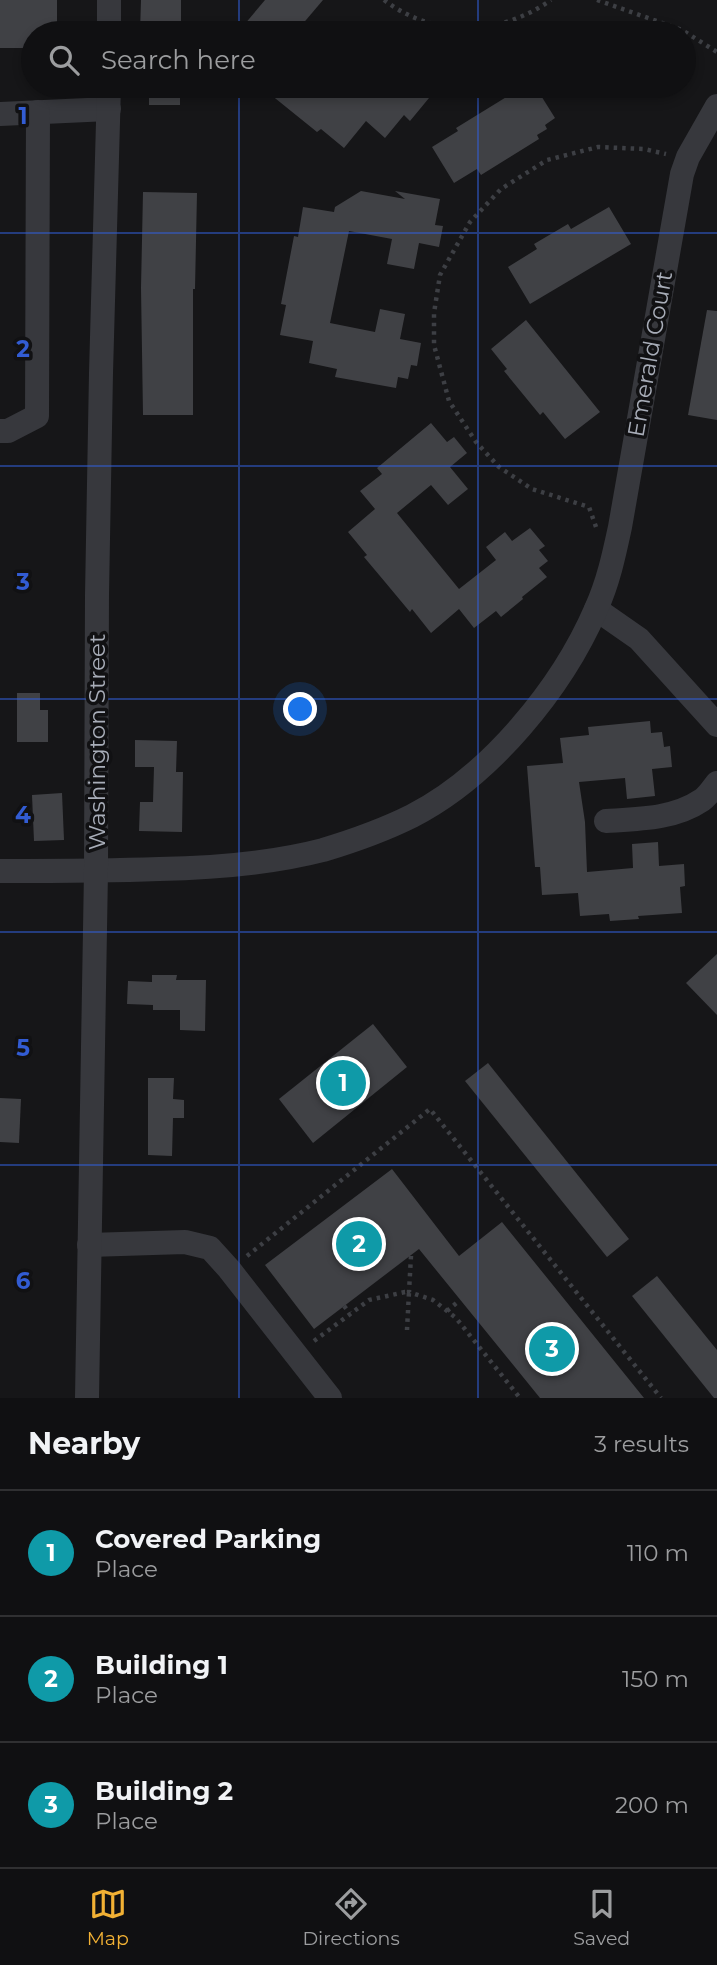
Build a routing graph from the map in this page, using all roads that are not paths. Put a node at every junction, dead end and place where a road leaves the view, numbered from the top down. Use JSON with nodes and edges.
{"nodes":[{"id":1,"x":108,"y":0,"type":"edge"},
{"id":2,"x":108,"y":21,"type":"edge"},
{"id":3,"x":104,"y":98,"type":"edge"},
{"id":4,"x":108,"y":98,"type":"edge"},
{"id":5,"x":717,"y":106,"type":"edge"},
{"id":6,"x":38,"y":113,"type":"junction"},
{"id":7,"x":0,"y":114,"type":"edge"},
{"id":8,"x":0,"y":431,"type":"edge"},
{"id":9,"x":596,"y":609,"type":"junction"},
{"id":10,"x":717,"y":725,"type":"edge"},
{"id":11,"x":717,"y":783,"type":"edge"},
{"id":12,"x":606,"y":821,"type":"dead end"},
{"id":13,"x":0,"y":871,"type":"edge"},
{"id":14,"x":96,"y":871,"type":"junction"},
{"id":15,"x":89,"y":1245,"type":"junction"},
{"id":16,"x":87,"y":1398,"type":"edge"},
{"id":17,"x":330,"y":1398,"type":"edge"}],
"edges":[{"from":1,"to":2,"type":"street"},
{"from":3,"to":6,"type":"street"},
{"from":4,"to":14,"type":"street","name":"Washington Street"},
{"from":5,"to":9,"type":"street","name":"Emerald Court"},
{"from":6,"to":7,"type":"street"},
{"from":6,"to":8,"type":"street"},
{"from":9,"to":10,"type":"street"},
{"from":9,"to":14,"type":"street","name":"Emerald Court"},
{"from":11,"to":12,"type":"street"},
{"from":13,"to":14,"type":"street","name":"Emerald Court"},
{"from":14,"to":15,"type":"street","name":"Washington Street"},
{"from":15,"to":16,"type":"street","name":"Washington Street"},
{"from":15,"to":17,"type":"street"}]}
